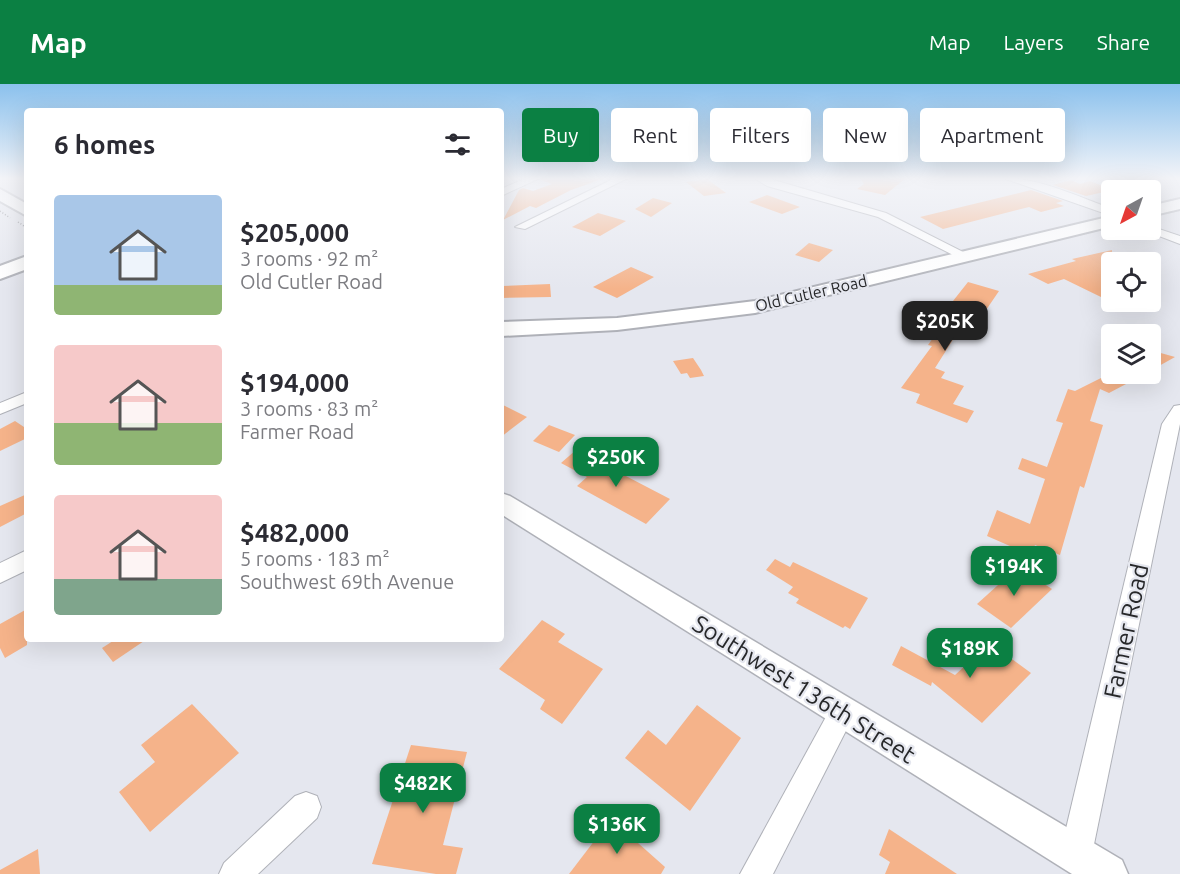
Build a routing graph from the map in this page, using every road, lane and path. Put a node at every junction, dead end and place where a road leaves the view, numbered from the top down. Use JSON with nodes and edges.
{"nodes":[{"id":1,"x":546,"y":215,"type":"edge"},
{"id":2,"x":884,"y":215,"type":"edge"},
{"id":3,"x":1101,"y":224,"type":"edge"},
{"id":4,"x":520,"y":227,"type":"dead end"},
{"id":5,"x":1161,"y":233,"type":"edge"},
{"id":6,"x":1180,"y":240,"type":"edge"},
{"id":7,"x":967,"y":257,"type":"junction"},
{"id":8,"x":24,"y":263,"type":"edge"},
{"id":9,"x":24,"y":269,"type":"edge"},
{"id":10,"x":0,"y":273,"type":"edge"},
{"id":11,"x":504,"y":328,"type":"edge"},
{"id":12,"x":24,"y":399,"type":"edge"},
{"id":13,"x":0,"y":409,"type":"edge"},
{"id":14,"x":1180,"y":410,"type":"edge"},
{"id":15,"x":504,"y":504,"type":"edge"},
{"id":16,"x":24,"y":561,"type":"edge"},
{"id":17,"x":0,"y":574,"type":"edge"},
{"id":18,"x":842,"y":713,"type":"junction"},
{"id":19,"x":306,"y":807,"type":"dead end"},
{"id":20,"x":1076,"y":854,"type":"junction"},
{"id":21,"x":235,"y":874,"type":"edge"},
{"id":22,"x":756,"y":874,"type":"edge"},
{"id":23,"x":1108,"y":874,"type":"edge"}],
"edges":[{"from":1,"to":4,"type":"street"},
{"from":2,"to":7,"type":"street"},
{"from":3,"to":7,"type":"main road","name":"Old Cutler Road"},
{"from":5,"to":6,"type":"street"},
{"from":7,"to":11,"type":"main road","name":"Old Cutler Road"},
{"from":8,"to":10,"type":"main road"},
{"from":9,"to":10,"type":"main road"},
{"from":12,"to":13,"type":"street"},
{"from":14,"to":20,"type":"street","name":"Farmer Road"},
{"from":15,"to":18,"type":"street","name":"Southwest 136th Street"},
{"from":16,"to":17,"type":"street"},
{"from":18,"to":20,"type":"street","name":"Southwest 136th Street"},
{"from":18,"to":22,"type":"street"},
{"from":19,"to":21,"type":"street"},
{"from":20,"to":23,"type":"street","name":"Southwest 136th Street"}]}
